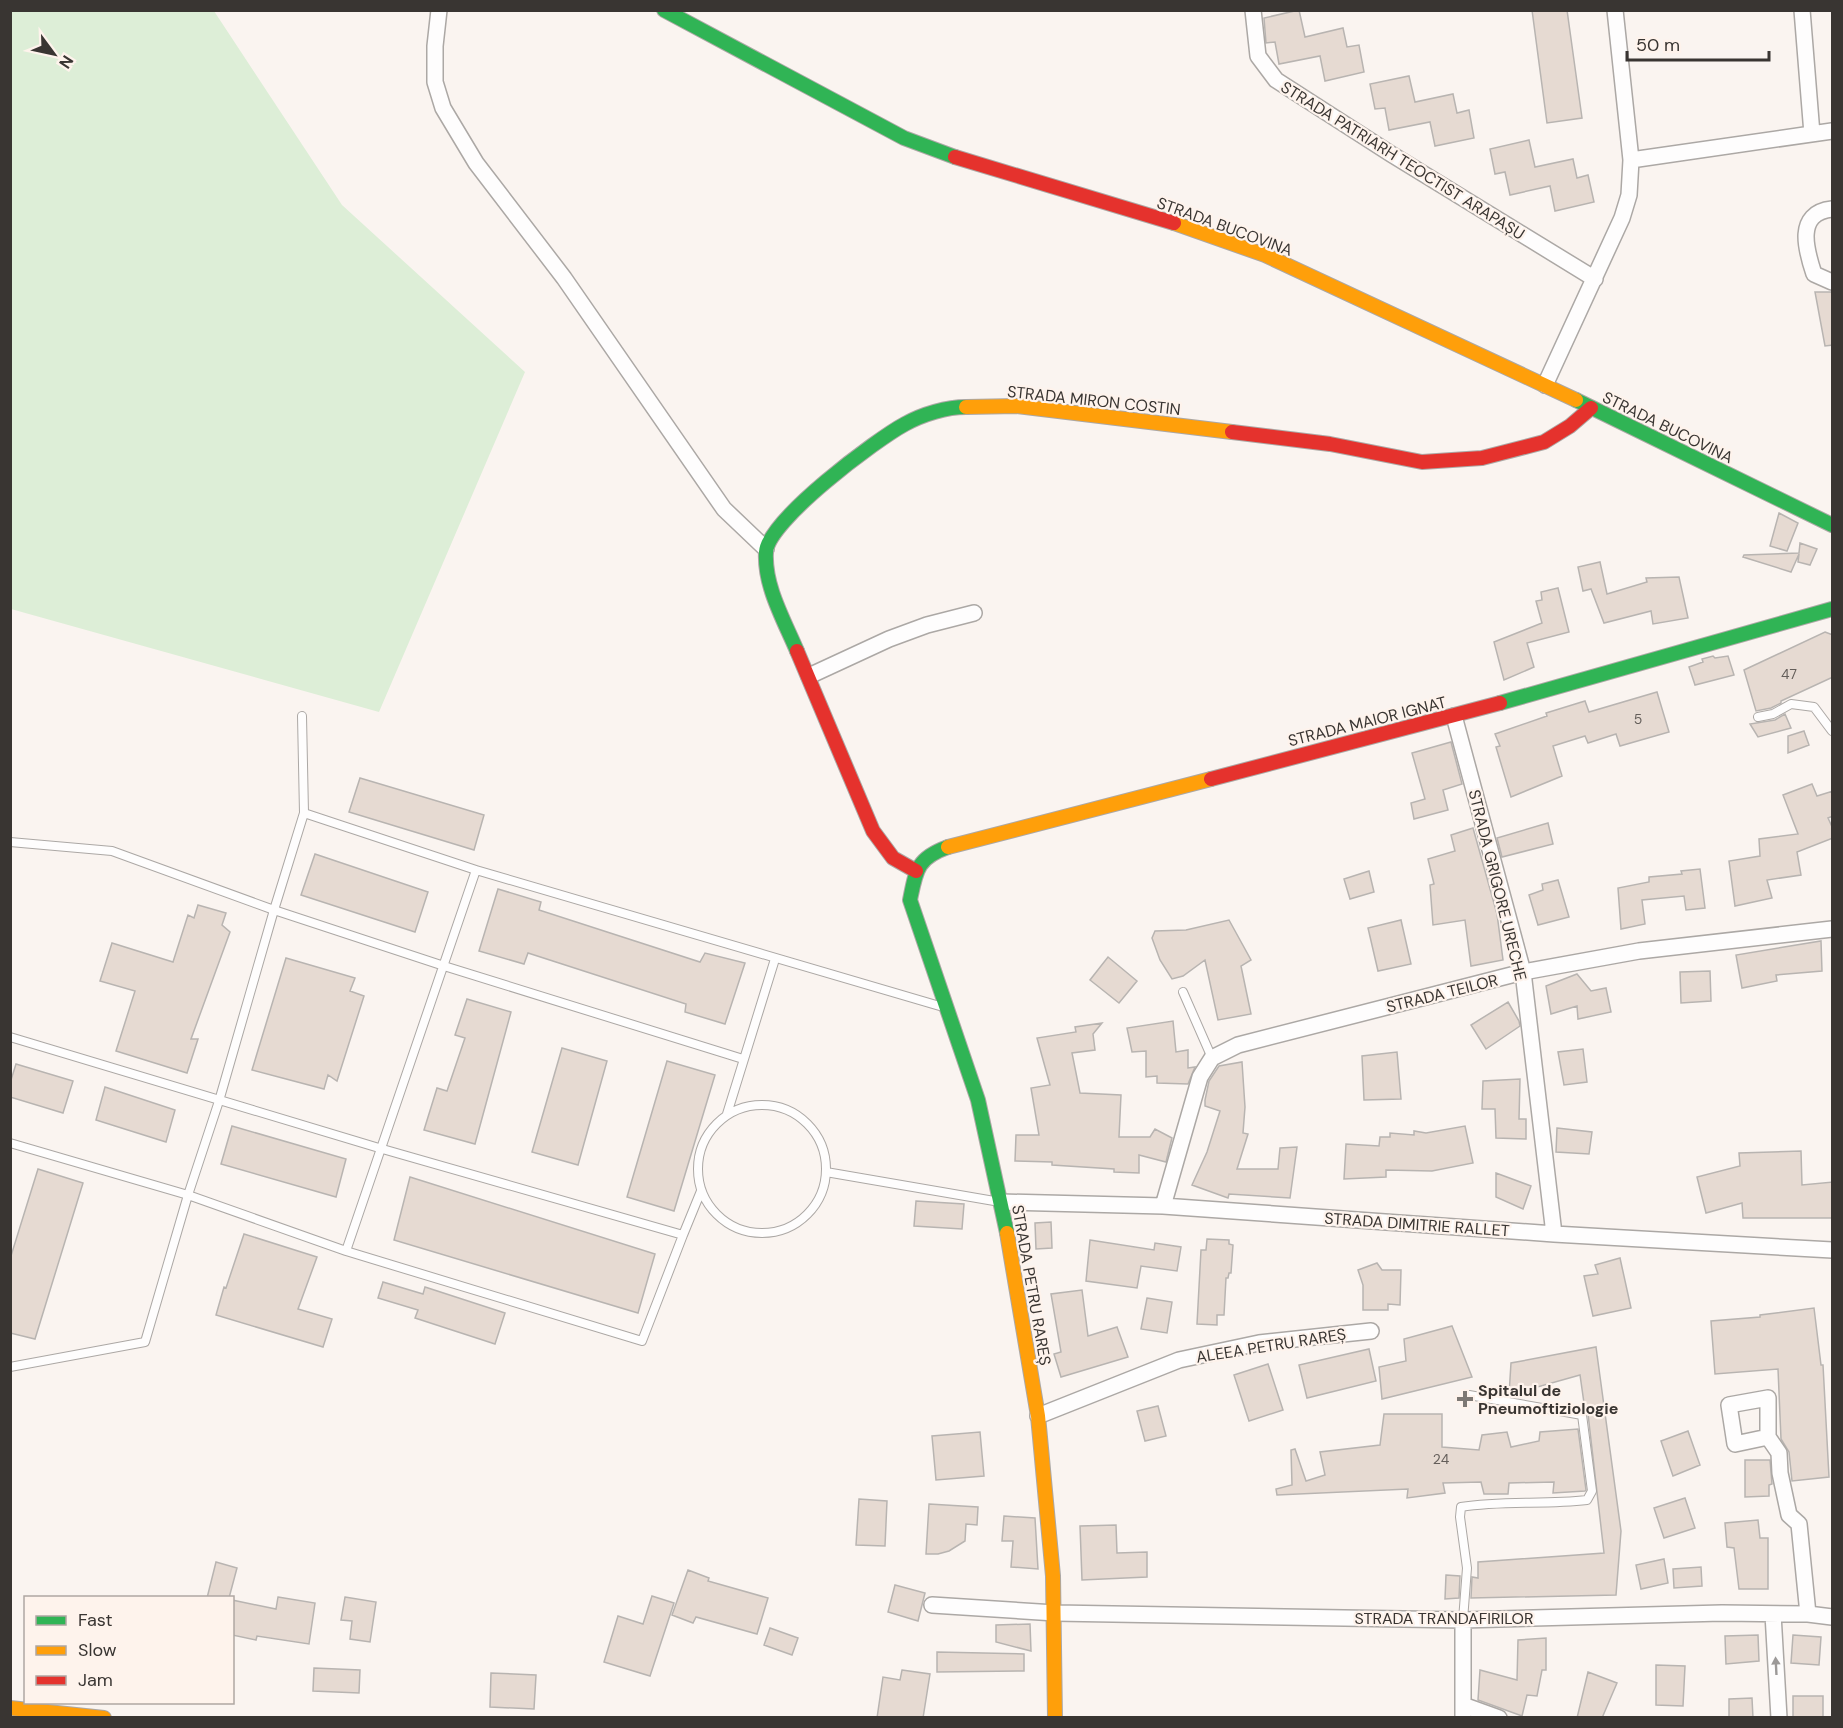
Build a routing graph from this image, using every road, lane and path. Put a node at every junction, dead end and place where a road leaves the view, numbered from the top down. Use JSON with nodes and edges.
{"nodes":[{"id":1,"x":440,"y":10,"type":"edge"},
{"id":2,"x":1254,"y":10,"type":"edge"},
{"id":3,"x":1615,"y":10,"type":"edge"},
{"id":4,"x":1802,"y":10,"type":"edge"},
{"id":5,"x":673,"y":13,"type":"edge"},
{"id":6,"x":1833,"y":131,"type":"edge"},
{"id":7,"x":1812,"y":134,"type":"junction"},
{"id":8,"x":1631,"y":160,"type":"junction"},
{"id":9,"x":1833,"y":209,"type":"edge"},
{"id":10,"x":1595,"y":279,"type":"junction"},
{"id":11,"x":1833,"y":282,"type":"edge"},
{"id":12,"x":1545,"y":385,"type":"junction"},
{"id":13,"x":1591,"y":408,"type":"junction"},
{"id":14,"x":1832,"y":524,"type":"edge"},
{"id":15,"x":766,"y":549,"type":"junction"},
{"id":16,"x":1833,"y":609,"type":"edge"},
{"id":17,"x":974,"y":613,"type":"dead end"},
{"id":18,"x":809,"y":676,"type":"junction"},
{"id":19,"x":302,"y":716,"type":"dead end"},
{"id":20,"x":1454,"y":716,"type":"junction"},
{"id":21,"x":1758,"y":717,"type":"dead end"},
{"id":22,"x":1833,"y":731,"type":"edge"},
{"id":23,"x":304,"y":813,"type":"junction"},
{"id":24,"x":10,"y":842,"type":"edge"},
{"id":25,"x":476,"y":870,"type":"junction"},
{"id":26,"x":916,"y":871,"type":"junction"},
{"id":27,"x":274,"y":910,"type":"junction"},
{"id":28,"x":1833,"y":928,"type":"edge"},
{"id":29,"x":775,"y":959,"type":"junction"},
{"id":30,"x":444,"y":966,"type":"junction"},
{"id":31,"x":1522,"y":972,"type":"junction"},
{"id":32,"x":1183,"y":992,"type":"dead end"},
{"id":33,"x":947,"y":1008,"type":"junction"},
{"id":34,"x":10,"y":1037,"type":"edge"},
{"id":35,"x":1212,"y":1058,"type":"junction"},
{"id":36,"x":743,"y":1059,"type":"junction"},
{"id":37,"x":219,"y":1101,"type":"junction"},
{"id":38,"x":727,"y":1114,"type":"junction"},
{"id":39,"x":10,"y":1143,"type":"edge"},
{"id":40,"x":379,"y":1148,"type":"junction"},
{"id":41,"x":826,"y":1172,"type":"junction"},
{"id":42,"x":701,"y":1191,"type":"junction"},
{"id":43,"x":188,"y":1195,"type":"junction"},
{"id":44,"x":1001,"y":1202,"type":"junction"},
{"id":45,"x":1163,"y":1206,"type":"junction"},
{"id":46,"x":1554,"y":1234,"type":"junction"},
{"id":47,"x":683,"y":1235,"type":"junction"},
{"id":48,"x":1833,"y":1250,"type":"edge"},
{"id":49,"x":346,"y":1251,"type":"junction"},
{"id":50,"x":1371,"y":1331,"type":"dead end"},
{"id":51,"x":10,"y":1367,"type":"edge"},
{"id":52,"x":1469,"y":1395,"type":"dead end"},
{"id":53,"x":1038,"y":1416,"type":"junction"},
{"id":54,"x":1768,"y":1437,"type":"dead end"},
{"id":55,"x":932,"y":1605,"type":"dead end"},
{"id":56,"x":1055,"y":1613,"type":"junction"},
{"id":57,"x":1773,"y":1614,"type":"junction"},
{"id":58,"x":1808,"y":1614,"type":"junction"},
{"id":59,"x":1833,"y":1617,"type":"edge"},
{"id":60,"x":1463,"y":1620,"type":"junction"},
{"id":61,"x":10,"y":1708,"type":"edge"},
{"id":62,"x":1463,"y":1711,"type":"edge"},
{"id":63,"x":104,"y":1718,"type":"edge"},
{"id":64,"x":1055,"y":1718,"type":"edge"},
{"id":65,"x":1499,"y":1718,"type":"edge"},
{"id":66,"x":1779,"y":1718,"type":"edge"}],
"edges":[{"from":1,"to":15,"type":"street"},
{"from":2,"to":10,"type":"street","name":"STRADA PATRIARH TEOCTIST ARAPAȘU"},
{"from":3,"to":8,"type":"street"},
{"from":4,"to":7,"type":"street"},
{"from":5,"to":12,"type":"street","name":"STRADA BUCOVINA"},
{"from":6,"to":7,"type":"street"},
{"from":7,"to":8,"type":"street"},
{"from":8,"to":10,"type":"street"},
{"from":9,"to":11,"type":"street"},
{"from":10,"to":12,"type":"street"},
{"from":12,"to":13,"type":"street","name":"STRADA BUCOVINA"},
{"from":13,"to":14,"type":"street","name":"STRADA BUCOVINA"},
{"from":13,"to":15,"type":"street","name":"STRADA MIRON COSTIN"},
{"from":15,"to":18,"type":"street"},
{"from":16,"to":20,"type":"street","name":"STRADA MAIOR IGNAT"},
{"from":17,"to":18,"type":"street"},
{"from":18,"to":26,"type":"street"},
{"from":19,"to":23,"type":"lane"},
{"from":20,"to":26,"type":"street","name":"STRADA MAIOR IGNAT"},
{"from":20,"to":31,"type":"street","name":"STRADA GRIGORE URECHE"},
{"from":21,"to":22,"type":"lane"},
{"from":23,"to":25,"type":"lane"},
{"from":23,"to":27,"type":"lane"},
{"from":24,"to":27,"type":"lane"},
{"from":25,"to":29,"type":"lane"},
{"from":25,"to":30,"type":"lane"},
{"from":26,"to":33,"type":"street","name":"STRADA PETRU RAREȘ"},
{"from":27,"to":30,"type":"lane"},
{"from":27,"to":37,"type":"lane"},
{"from":28,"to":31,"type":"street","name":"STRADA TEILOR"},
{"from":29,"to":33,"type":"lane"},
{"from":29,"to":36,"type":"lane"},
{"from":30,"to":36,"type":"lane"},
{"from":30,"to":40,"type":"lane"},
{"from":31,"to":35,"type":"street","name":"STRADA TEILOR"},
{"from":31,"to":46,"type":"street","name":"STRADA GRIGORE URECHE"},
{"from":32,"to":35,"type":"lane"},
{"from":33,"to":44,"type":"street","name":"STRADA PETRU RAREȘ"},
{"from":34,"to":37,"type":"lane"},
{"from":35,"to":45,"type":"street"},
{"from":36,"to":38,"type":"lane"},
{"from":37,"to":40,"type":"lane"},
{"from":37,"to":43,"type":"lane"},
{"from":38,"to":41,"type":"lane"},
{"from":38,"to":42,"type":"lane"},
{"from":39,"to":43,"type":"lane"},
{"from":40,"to":47,"type":"lane"},
{"from":40,"to":49,"type":"lane"},
{"from":41,"to":42,"type":"lane"},
{"from":41,"to":44,"type":"lane"},
{"from":42,"to":47,"type":"lane"},
{"from":43,"to":49,"type":"lane"},
{"from":43,"to":51,"type":"lane"},
{"from":44,"to":45,"type":"street","name":"STRADA DIMITRIE RALLET"},
{"from":44,"to":53,"type":"street","name":"STRADA PETRU RAREȘ"},
{"from":45,"to":46,"type":"street","name":"STRADA DIMITRIE RALLET"},
{"from":46,"to":48,"type":"street","name":"STRADA DIMITRIE RALLET"},
{"from":47,"to":49,"type":"lane"},
{"from":50,"to":53,"type":"street","name":"ALEEA PETRU RAREȘ"},
{"from":52,"to":60,"type":"lane"},
{"from":53,"to":56,"type":"street","name":"STRADA PETRU RAREȘ"},
{"from":54,"to":58,"type":"street"},
{"from":55,"to":56,"type":"street","name":"STRADA TRANDAFIRILOR"},
{"from":56,"to":60,"type":"street","name":"STRADA TRANDAFIRILOR"},
{"from":56,"to":64,"type":"street","name":"STRADA PETRU RAREȘ"},
{"from":57,"to":58,"type":"street","name":"STRADA TRANDAFIRILOR"},
{"from":57,"to":60,"type":"street","name":"STRADA TRANDAFIRILOR"},
{"from":66,"to":57,"type":"street","one_way":true},
{"from":58,"to":59,"type":"street","name":"STRADA TRANDAFIRILOR"},
{"from":60,"to":62,"type":"street"},
{"from":61,"to":63,"type":"street"},
{"from":62,"to":65,"type":"street"}]}
